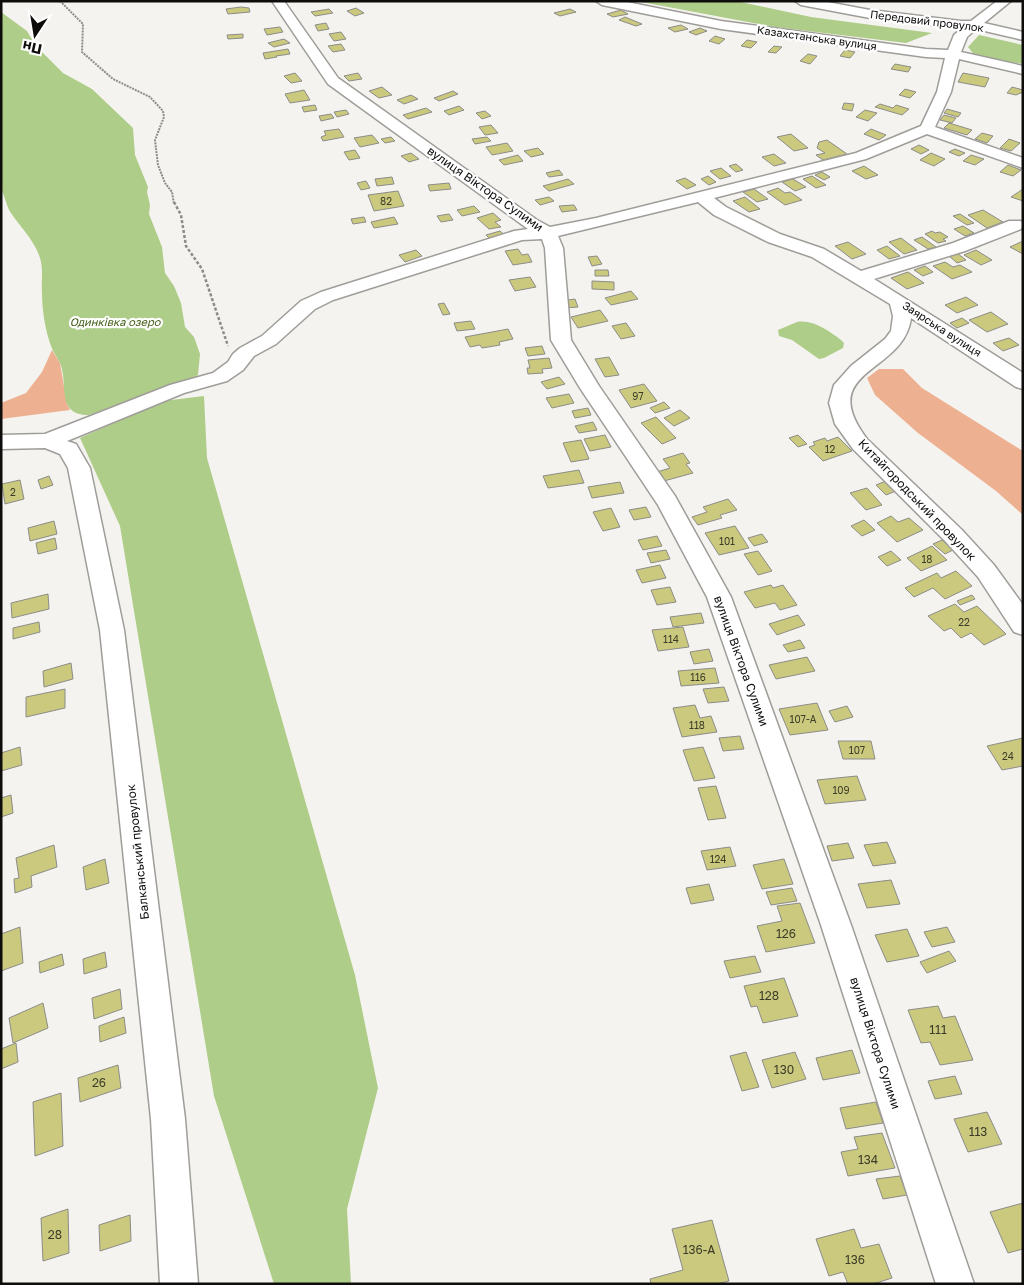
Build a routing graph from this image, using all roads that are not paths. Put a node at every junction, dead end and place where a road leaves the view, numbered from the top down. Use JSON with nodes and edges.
{"nodes":[{"id":1,"x":278,"y":1,"type":"edge"},
{"id":2,"x":602,"y":1,"type":"edge"},
{"id":3,"x":801,"y":1,"type":"edge"},
{"id":4,"x":1005,"y":1,"type":"edge"},
{"id":5,"x":974,"y":25,"type":"junction"},
{"id":6,"x":1023,"y":36,"type":"edge"},
{"id":7,"x":953,"y":54,"type":"junction"},
{"id":8,"x":1023,"y":70,"type":"edge"},
{"id":9,"x":927,"y":129,"type":"junction"},
{"id":10,"x":1023,"y":163,"type":"edge"},
{"id":11,"x":702,"y":197,"type":"junction"},
{"id":12,"x":1016,"y":225,"type":"dead end"},
{"id":13,"x":548,"y":233,"type":"junction"},
{"id":14,"x":860,"y":278,"type":"junction"},
{"id":15,"x":898,"y":301,"type":"junction"},
{"id":16,"x":1023,"y":361,"type":"edge"},
{"id":17,"x":1004,"y":369,"type":"junction"},
{"id":18,"x":1023,"y":384,"type":"edge"},
{"id":19,"x":47,"y":441,"type":"junction"},
{"id":20,"x":1,"y":442,"type":"edge"},
{"id":21,"x":1023,"y":625,"type":"edge"},
{"id":22,"x":180,"y":1284,"type":"edge"},
{"id":23,"x":955,"y":1284,"type":"edge"}],
"edges":[{"from":1,"to":13,"type":"street","name":"вулиця Віктора Сулими"},
{"from":2,"to":7,"type":"street","name":"Казахстанська вулиця"},
{"from":3,"to":5,"type":"street","name":"Передовий провулок"},
{"from":4,"to":5,"type":"street"},
{"from":5,"to":6,"type":"street","name":"Передовий провулок"},
{"from":5,"to":7,"type":"street"},
{"from":7,"to":8,"type":"street","name":"Казахстанська вулиця"},
{"from":7,"to":9,"type":"street"},
{"from":9,"to":10,"type":"street"},
{"from":9,"to":11,"type":"street"},
{"from":11,"to":13,"type":"street"},
{"from":11,"to":14,"type":"street","name":"Заярська вулиця"},
{"from":12,"to":14,"type":"street"},
{"from":13,"to":19,"type":"street"},
{"from":13,"to":23,"type":"street","name":"вулиця Віктора Сулими"},
{"from":14,"to":15,"type":"street","name":"Заярська вулиця"},
{"from":15,"to":17,"type":"street","name":"Заярська вулиця"},
{"from":15,"to":21,"type":"street","name":"Китайгородський провулок"},
{"from":16,"to":17,"type":"street"},
{"from":17,"to":18,"type":"street","name":"Заярська вулиця"},
{"from":19,"to":20,"type":"street"},
{"from":19,"to":22,"type":"street","name":"Балканський провулок"}]}
